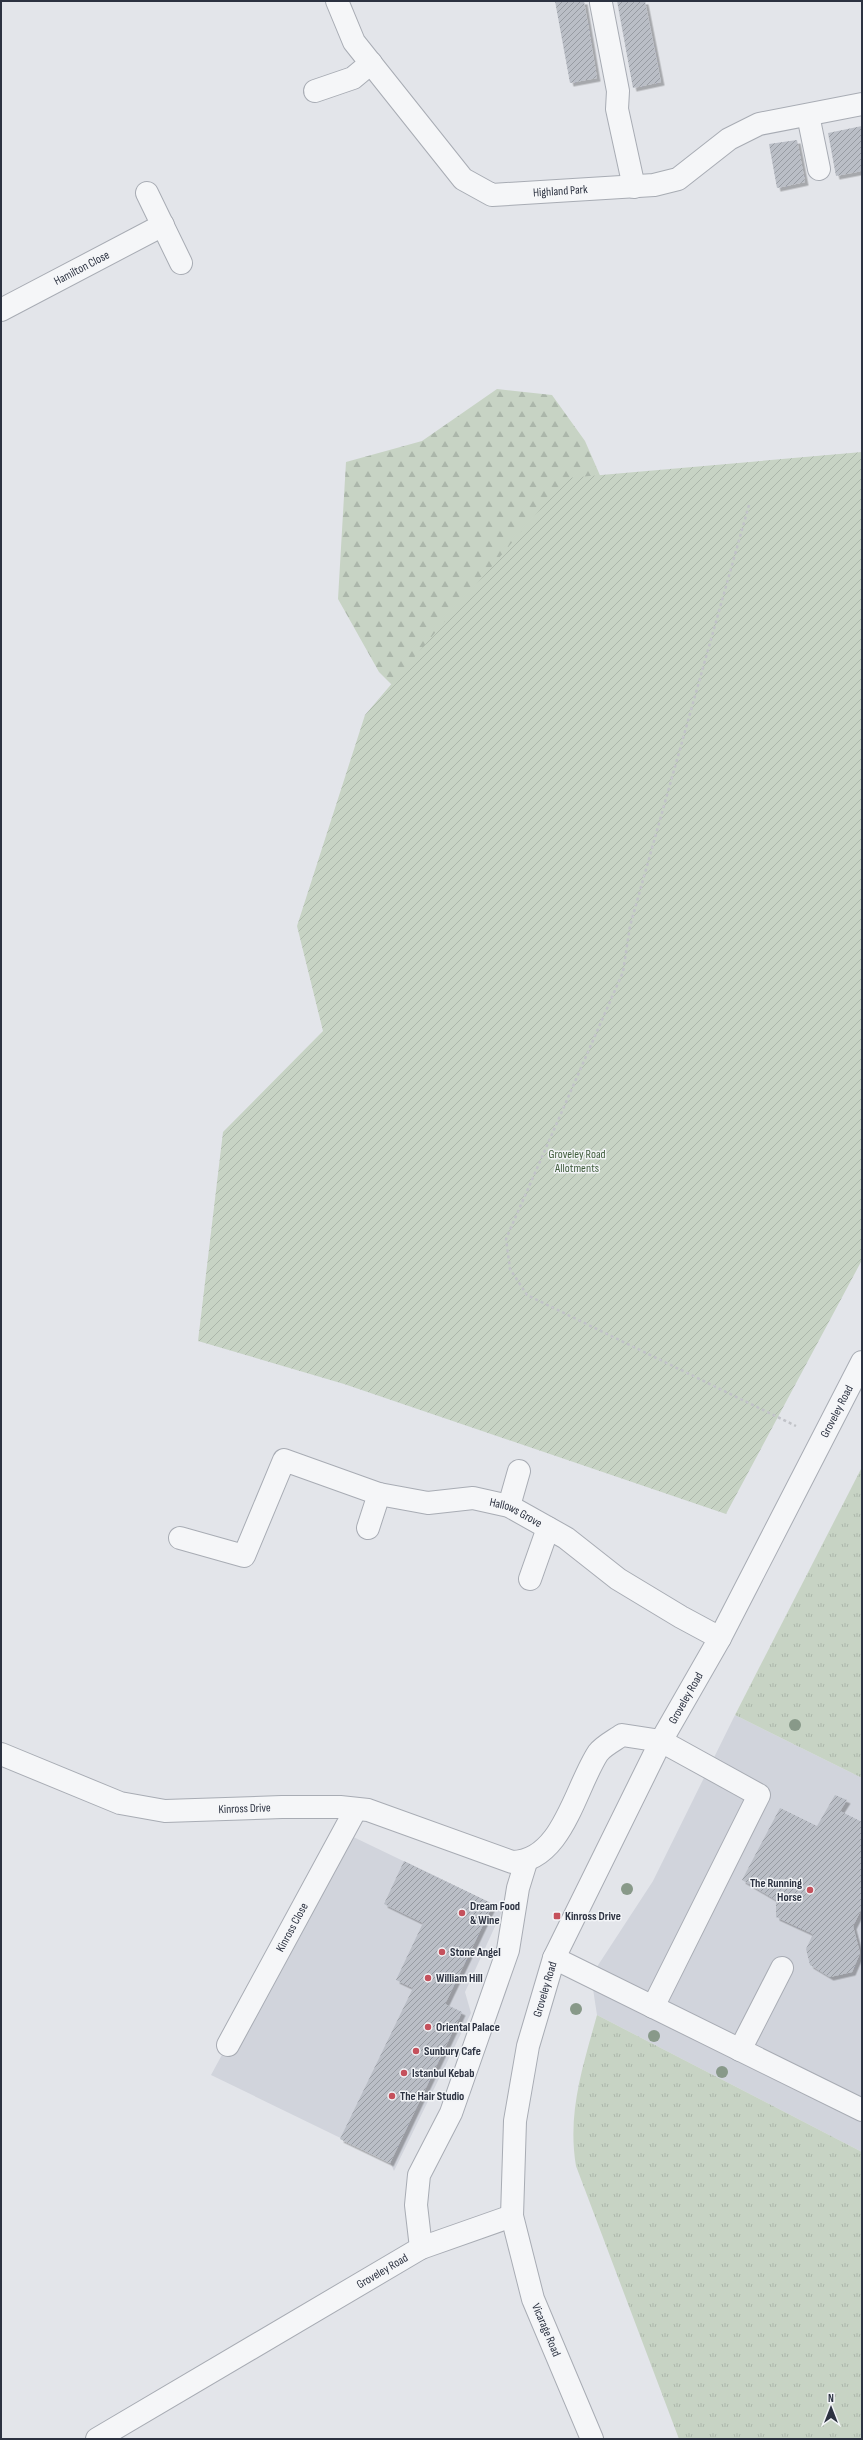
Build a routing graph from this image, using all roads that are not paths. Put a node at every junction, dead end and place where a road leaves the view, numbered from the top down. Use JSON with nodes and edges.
{"nodes":[{"id":1,"x":337,"y":1,"type":"edge"},
{"id":2,"x":601,"y":3,"type":"dead end"},
{"id":3,"x":371,"y":63,"type":"junction"},
{"id":4,"x":315,"y":92,"type":"dead end"},
{"id":5,"x":862,"y":104,"type":"edge"},
{"id":6,"x":808,"y":115,"type":"junction"},
{"id":7,"x":819,"y":169,"type":"dead end"},
{"id":8,"x":634,"y":187,"type":"junction"},
{"id":9,"x":147,"y":193,"type":"dead end"},
{"id":10,"x":163,"y":225,"type":"junction"},
{"id":11,"x":181,"y":263,"type":"dead end"},
{"id":12,"x":1,"y":310,"type":"edge"},
{"id":13,"x":862,"y":1362,"type":"edge"},
{"id":14,"x":519,"y":1471,"type":"dead end"},
{"id":15,"x":379,"y":1494,"type":"junction"},
{"id":16,"x":509,"y":1506,"type":"junction"},
{"id":17,"x":368,"y":1528,"type":"dead end"},
{"id":18,"x":548,"y":1528,"type":"junction"},
{"id":19,"x":180,"y":1538,"type":"dead end"},
{"id":20,"x":530,"y":1579,"type":"dead end"},
{"id":21,"x":720,"y":1638,"type":"junction"},
{"id":22,"x":662,"y":1741,"type":"junction"},
{"id":23,"x":1,"y":1754,"type":"edge"},
{"id":24,"x":356,"y":1809,"type":"junction"},
{"id":25,"x":526,"y":1862,"type":"junction"},
{"id":26,"x":554,"y":1958,"type":"junction"},
{"id":27,"x":782,"y":1968,"type":"dead end"},
{"id":28,"x":653,"y":2007,"type":"junction"},
{"id":29,"x":228,"y":2045,"type":"dead end"},
{"id":30,"x":740,"y":2050,"type":"junction"},
{"id":31,"x":862,"y":2110,"type":"edge"},
{"id":32,"x":512,"y":2216,"type":"junction"},
{"id":33,"x":421,"y":2248,"type":"junction"},
{"id":34,"x":97,"y":2439,"type":"edge"},
{"id":35,"x":592,"y":2439,"type":"edge"}],
"edges":[{"from":1,"to":3,"type":"street","name":"Highland Park"},
{"from":2,"to":8,"type":"street"},
{"from":3,"to":4,"type":"street"},
{"from":3,"to":8,"type":"street","name":"Highland Park"},
{"from":5,"to":6,"type":"street","name":"Highland Park"},
{"from":6,"to":7,"type":"street"},
{"from":6,"to":8,"type":"street","name":"Highland Park"},
{"from":9,"to":10,"type":"street"},
{"from":10,"to":11,"type":"street"},
{"from":10,"to":12,"type":"street","name":"Hamilton Close"},
{"from":13,"to":21,"type":"street","name":"Groveley Road"},
{"from":14,"to":16,"type":"street"},
{"from":15,"to":16,"type":"street","name":"Hallows Grove"},
{"from":15,"to":17,"type":"street"},
{"from":15,"to":19,"type":"street","name":"Hallows Grove"},
{"from":16,"to":18,"type":"street","name":"Hallows Grove"},
{"from":18,"to":20,"type":"street"},
{"from":18,"to":21,"type":"street","name":"Hallows Grove"},
{"from":21,"to":22,"type":"street","name":"Groveley Road"},
{"from":22,"to":25,"type":"street"},
{"from":22,"to":26,"type":"street","name":"Groveley Road"},
{"from":22,"to":28,"type":"street"},
{"from":23,"to":24,"type":"street","name":"Kinross Drive"},
{"from":24,"to":25,"type":"street","name":"Kinross Drive"},
{"from":24,"to":29,"type":"street","name":"Kinross Close"},
{"from":25,"to":33,"type":"street"},
{"from":26,"to":28,"type":"street"},
{"from":26,"to":32,"type":"street","name":"Groveley Road"},
{"from":27,"to":30,"type":"street"},
{"from":28,"to":30,"type":"street"},
{"from":30,"to":31,"type":"street"},
{"from":32,"to":33,"type":"street","name":"Groveley Road"},
{"from":32,"to":35,"type":"street","name":"Vicarage Road"},
{"from":33,"to":34,"type":"street","name":"Groveley Road"}]}
